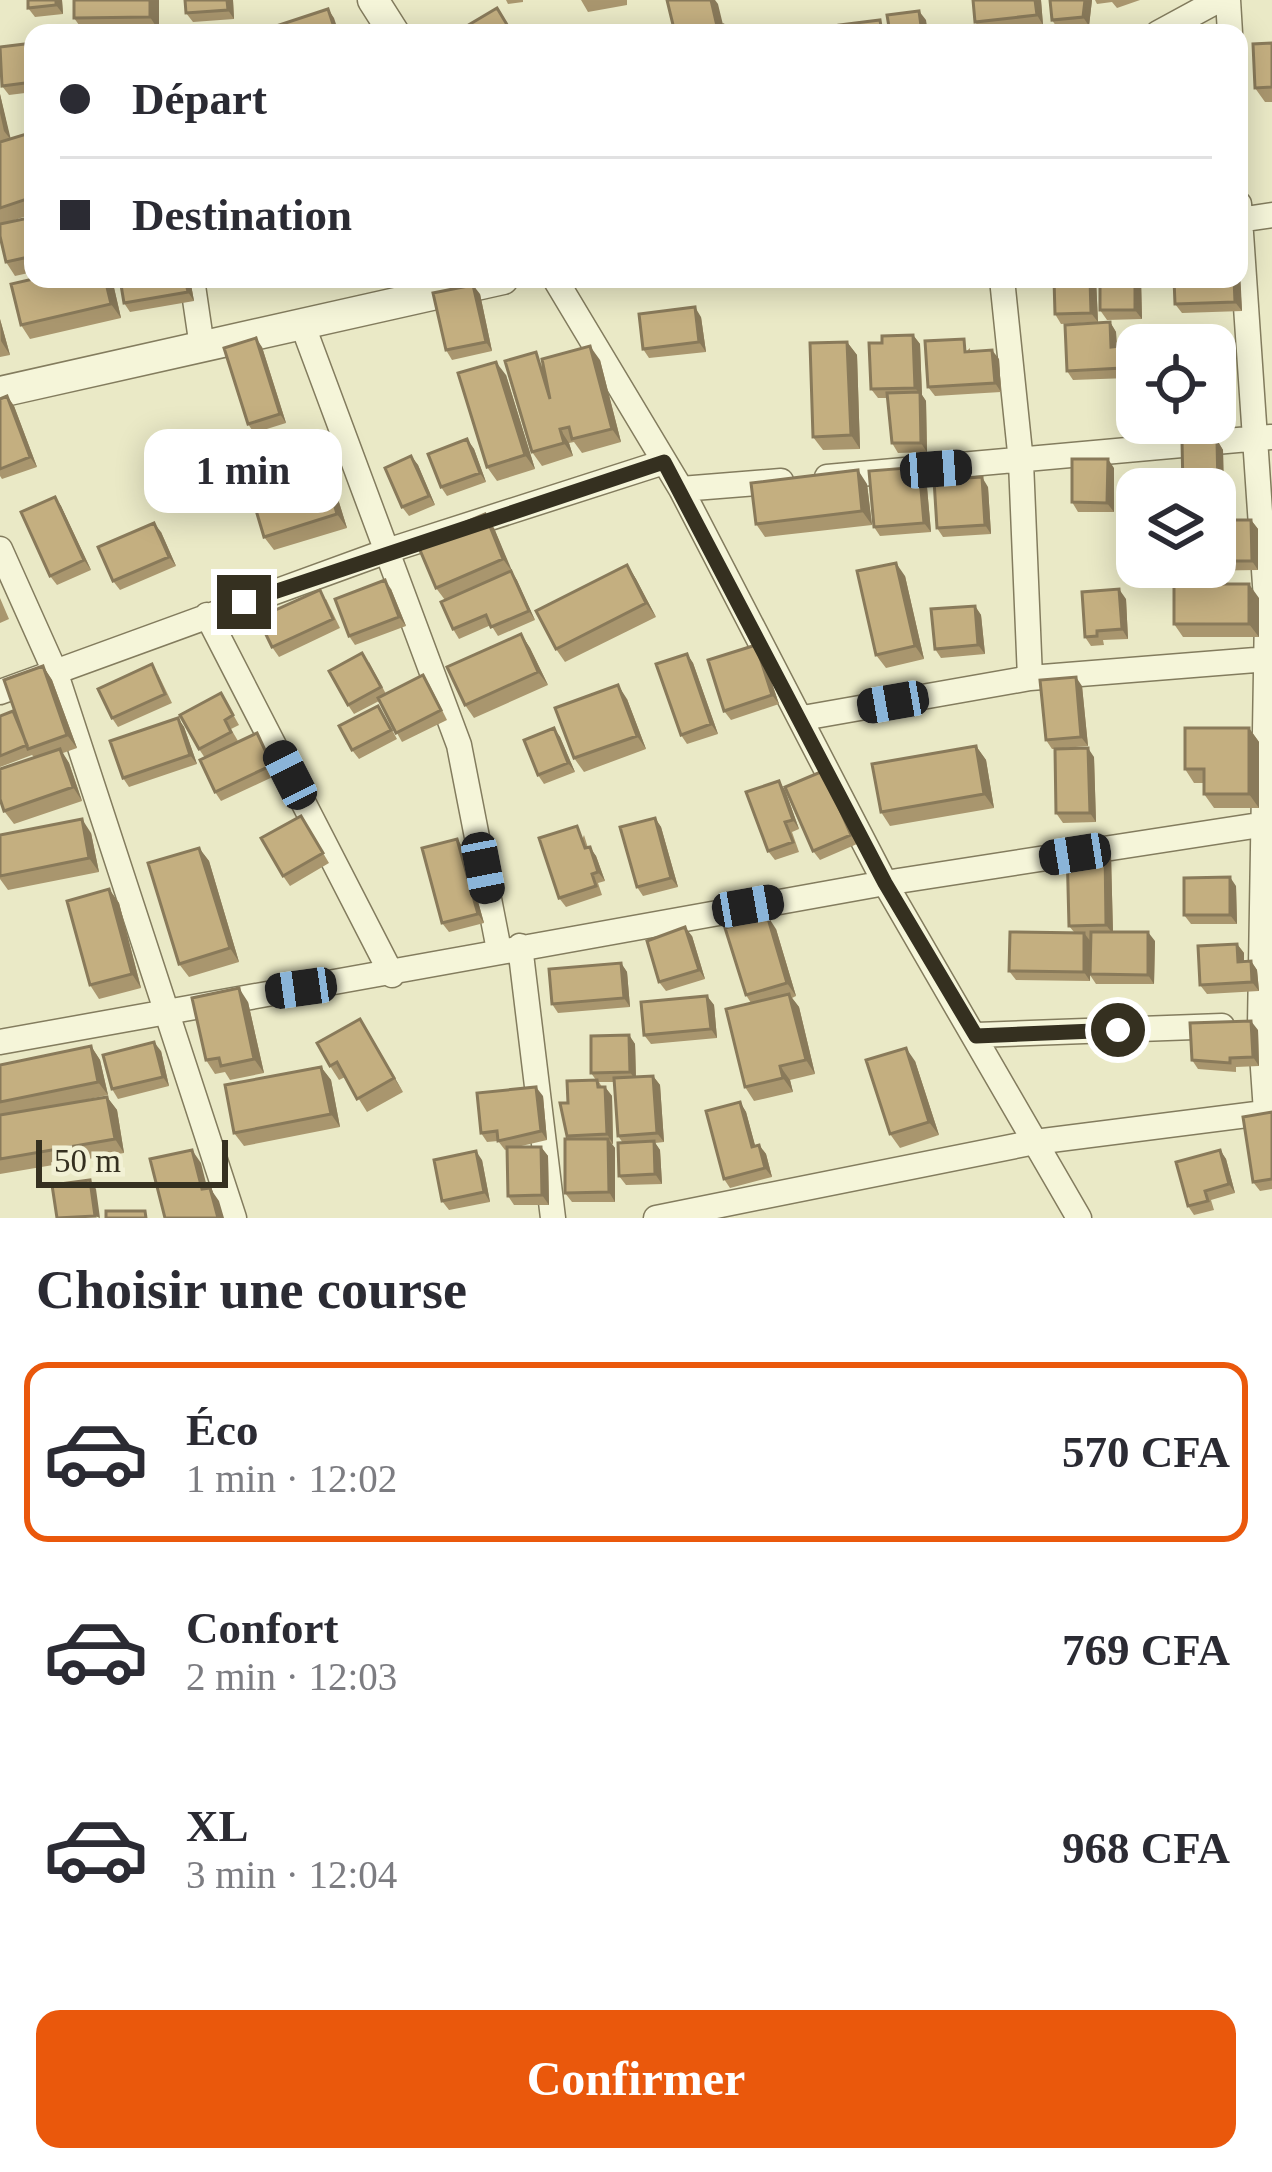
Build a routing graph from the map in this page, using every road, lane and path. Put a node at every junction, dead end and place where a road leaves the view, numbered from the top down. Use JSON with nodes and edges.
{"nodes":[{"id":1,"x":1219,"y":0,"type":"edge"},
{"id":2,"x":1175,"y":24,"type":"edge"},
{"id":3,"x":193,"y":288,"type":"edge"},
{"id":4,"x":465,"y":288,"type":"edge"},
{"id":5,"x":559,"y":288,"type":"edge"},
{"id":6,"x":1003,"y":288,"type":"edge"},
{"id":7,"x":1247,"y":288,"type":"edge"},
{"id":8,"x":303,"y":326,"type":"junction"},
{"id":9,"x":202,"y":347,"type":"junction"},
{"id":10,"x":0,"y":392,"type":"edge"},
{"id":11,"x":1266,"y":437,"type":"edge"},
{"id":12,"x":664,"y":462,"type":"junction"},
{"id":13,"x":1022,"y":462,"type":"junction"},
{"id":14,"x":681,"y":489,"type":"junction"},
{"id":15,"x":0,"y":548,"type":"edge"},
{"id":16,"x":390,"y":550,"type":"junction"},
{"id":17,"x":1270,"y":614,"type":"edge"},
{"id":18,"x":207,"y":615,"type":"junction"},
{"id":19,"x":1268,"y":659,"type":"junction"},
{"id":20,"x":56,"y":674,"type":"junction"},
{"id":21,"x":1030,"y":678,"type":"junction"},
{"id":22,"x":0,"y":692,"type":"edge"},
{"id":23,"x":802,"y":718,"type":"junction"},
{"id":24,"x":1268,"y":825,"type":"edge"},
{"id":25,"x":885,"y":883,"type":"junction"},
{"id":26,"x":510,"y":948,"type":"junction"},
{"id":27,"x":392,"y":975,"type":"junction"},
{"id":28,"x":164,"y":1009,"type":"junction"},
{"id":29,"x":1260,"y":1025,"type":"junction"},
{"id":30,"x":976,"y":1036,"type":"junction"},
{"id":31,"x":0,"y":1042,"type":"edge"},
{"id":32,"x":1269,"y":1112,"type":"edge"},
{"id":33,"x":1035,"y":1142,"type":"junction"},
{"id":34,"x":775,"y":1207,"type":"edge"},
{"id":35,"x":234,"y":1218,"type":"edge"},
{"id":36,"x":553,"y":1218,"type":"edge"},
{"id":37,"x":656,"y":1218,"type":"edge"},
{"id":38,"x":1079,"y":1218,"type":"edge"}],
"edges":[{"from":1,"to":2,"type":"street"},
{"from":3,"to":9,"type":"street"},
{"from":4,"to":8,"type":"street"},
{"from":5,"to":12,"type":"street"},
{"from":6,"to":13,"type":"street"},
{"from":7,"to":11,"type":"street"},
{"from":8,"to":9,"type":"street"},
{"from":8,"to":16,"type":"street"},
{"from":9,"to":10,"type":"street"},
{"from":11,"to":13,"type":"street"},
{"from":11,"to":17,"type":"street"},
{"from":12,"to":14,"type":"street"},
{"from":12,"to":16,"type":"street"},
{"from":13,"to":14,"type":"street"},
{"from":13,"to":21,"type":"street"},
{"from":14,"to":23,"type":"street"},
{"from":15,"to":20,"type":"street"},
{"from":16,"to":18,"type":"street"},
{"from":16,"to":26,"type":"street"},
{"from":17,"to":19,"type":"street"},
{"from":18,"to":20,"type":"street"},
{"from":18,"to":27,"type":"street"},
{"from":19,"to":21,"type":"street"},
{"from":19,"to":24,"type":"street"},
{"from":20,"to":22,"type":"street"},
{"from":20,"to":28,"type":"street"},
{"from":21,"to":23,"type":"street"},
{"from":23,"to":25,"type":"street"},
{"from":24,"to":25,"type":"street"},
{"from":24,"to":29,"type":"street"},
{"from":25,"to":26,"type":"street"},
{"from":25,"to":30,"type":"street"},
{"from":26,"to":27,"type":"street"},
{"from":26,"to":36,"type":"street"},
{"from":27,"to":28,"type":"street"},
{"from":28,"to":31,"type":"street"},
{"from":28,"to":35,"type":"street"},
{"from":29,"to":30,"type":"street"},
{"from":29,"to":32,"type":"street"},
{"from":30,"to":33,"type":"street"},
{"from":32,"to":33,"type":"street"},
{"from":33,"to":34,"type":"street"},
{"from":33,"to":38,"type":"street"},
{"from":34,"to":37,"type":"street"}]}
